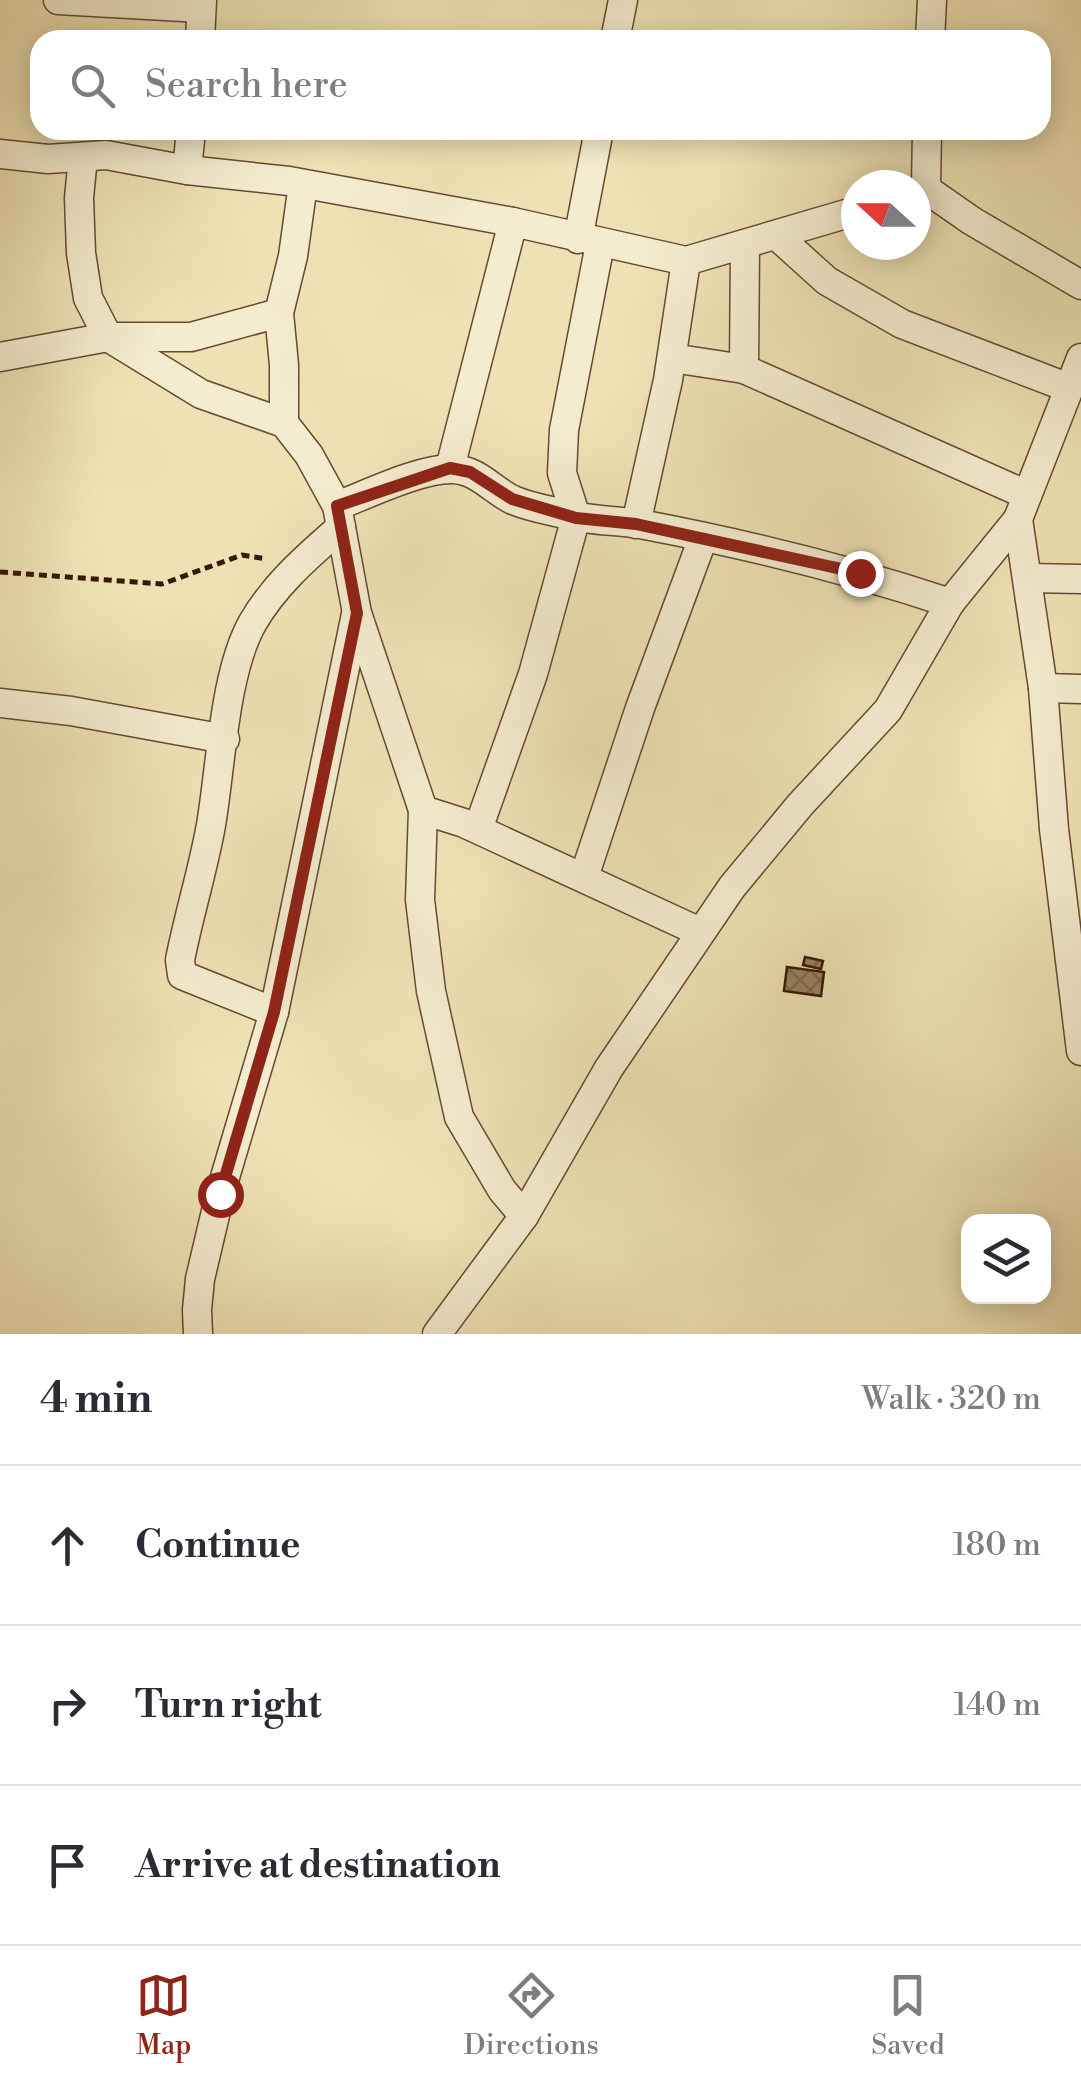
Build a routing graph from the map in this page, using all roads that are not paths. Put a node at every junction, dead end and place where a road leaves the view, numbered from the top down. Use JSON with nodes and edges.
{"nodes":[{"id":1,"x":58,"y":0,"type":"edge"},
{"id":2,"x":623,"y":0,"type":"edge"},
{"id":3,"x":932,"y":0,"type":"edge"},
{"id":4,"x":202,"y":4,"type":"edge"},
{"id":5,"x":201,"y":30,"type":"edge"},
{"id":6,"x":618,"y":30,"type":"edge"},
{"id":7,"x":930,"y":30,"type":"edge"},
{"id":8,"x":190,"y":140,"type":"edge"},
{"id":9,"x":598,"y":140,"type":"edge"},
{"id":10,"x":927,"y":140,"type":"edge"},
{"id":11,"x":0,"y":154,"type":"edge"},
{"id":12,"x":83,"y":157,"type":"junction"},
{"id":13,"x":186,"y":170,"type":"junction"},
{"id":14,"x":923,"y":170,"type":"edge"},
{"id":15,"x":303,"y":184,"type":"junction"},
{"id":16,"x":931,"y":196,"type":"edge"},
{"id":17,"x":841,"y":216,"type":"edge"},
{"id":18,"x":513,"y":222,"type":"junction"},
{"id":19,"x":776,"y":235,"type":"junction"},
{"id":20,"x":589,"y":241,"type":"junction"},
{"id":21,"x":745,"y":245,"type":"junction"},
{"id":22,"x":686,"y":262,"type":"junction"},
{"id":23,"x":1081,"y":285,"type":"edge"},
{"id":24,"x":280,"y":313,"type":"junction"},
{"id":25,"x":108,"y":337,"type":"junction"},
{"id":26,"x":0,"y":358,"type":"edge"},
{"id":27,"x":672,"y":358,"type":"junction"},
{"id":28,"x":1081,"y":358,"type":"edge"},
{"id":29,"x":744,"y":369,"type":"junction"},
{"id":30,"x":1070,"y":404,"type":"edge"},
{"id":31,"x":284,"y":424,"type":"junction"},
{"id":32,"x":450,"y":468,"type":"junction"},
{"id":33,"x":1022,"y":507,"type":"junction"},
{"id":34,"x":339,"y":516,"type":"junction"},
{"id":35,"x":576,"y":518,"type":"junction"},
{"id":36,"x":636,"y":524,"type":"junction"},
{"id":37,"x":703,"y":538,"type":"junction"},
{"id":38,"x":1029,"y":578,"type":"junction"},
{"id":39,"x":1081,"y":579,"type":"edge"},
{"id":40,"x":950,"y":604,"type":"junction"},
{"id":41,"x":357,"y":613,"type":"junction"},
{"id":42,"x":1043,"y":688,"type":"junction"},
{"id":43,"x":1081,"y":689,"type":"edge"},
{"id":44,"x":0,"y":703,"type":"edge"},
{"id":45,"x":225,"y":739,"type":"junction"},
{"id":46,"x":423,"y":810,"type":"junction"},
{"id":47,"x":478,"y":829,"type":"junction"},
{"id":48,"x":584,"y":877,"type":"junction"},
{"id":49,"x":700,"y":932,"type":"junction"},
{"id":50,"x":1076,"y":971,"type":"edge"},
{"id":51,"x":274,"y":1012,"type":"junction"},
{"id":52,"x":1081,"y":1051,"type":"edge"},
{"id":53,"x":524,"y":1216,"type":"junction"},
{"id":54,"x":198,"y":1334,"type":"edge"},
{"id":55,"x":437,"y":1334,"type":"edge"}],
"edges":[{"from":1,"to":4,"type":"street"},
{"from":2,"to":6,"type":"street"},
{"from":3,"to":7,"type":"street"},
{"from":4,"to":5,"type":"street"},
{"from":8,"to":13,"type":"street"},
{"from":9,"to":20,"type":"street"},
{"from":10,"to":14,"type":"street"},
{"from":11,"to":12,"type":"street"},
{"from":12,"to":13,"type":"street"},
{"from":12,"to":25,"type":"street"},
{"from":13,"to":15,"type":"street"},
{"from":15,"to":18,"type":"street"},
{"from":15,"to":24,"type":"street"},
{"from":16,"to":23,"type":"street"},
{"from":17,"to":19,"type":"street"},
{"from":18,"to":20,"type":"street"},
{"from":18,"to":32,"type":"street"},
{"from":19,"to":21,"type":"street"},
{"from":19,"to":30,"type":"street"},
{"from":20,"to":22,"type":"street"},
{"from":20,"to":35,"type":"street"},
{"from":21,"to":22,"type":"street"},
{"from":21,"to":29,"type":"street"},
{"from":22,"to":27,"type":"street"},
{"from":24,"to":25,"type":"street"},
{"from":24,"to":31,"type":"street"},
{"from":25,"to":26,"type":"street"},
{"from":25,"to":31,"type":"street"},
{"from":27,"to":29,"type":"street"},
{"from":27,"to":36,"type":"street"},
{"from":28,"to":30,"type":"street"},
{"from":29,"to":33,"type":"street"},
{"from":30,"to":33,"type":"street"},
{"from":31,"to":34,"type":"street"},
{"from":32,"to":34,"type":"street"},
{"from":32,"to":35,"type":"street"},
{"from":33,"to":38,"type":"street"},
{"from":33,"to":40,"type":"street"},
{"from":34,"to":41,"type":"street"},
{"from":34,"to":45,"type":"street"},
{"from":35,"to":36,"type":"street"},
{"from":35,"to":47,"type":"street"},
{"from":36,"to":37,"type":"street"},
{"from":37,"to":40,"type":"street"},
{"from":37,"to":48,"type":"street"},
{"from":38,"to":39,"type":"street"},
{"from":38,"to":42,"type":"street"},
{"from":40,"to":49,"type":"street"},
{"from":41,"to":46,"type":"street"},
{"from":41,"to":51,"type":"street"},
{"from":42,"to":43,"type":"street"},
{"from":42,"to":50,"type":"street"},
{"from":44,"to":45,"type":"street"},
{"from":45,"to":51,"type":"street"},
{"from":46,"to":47,"type":"street"},
{"from":46,"to":53,"type":"street"},
{"from":47,"to":48,"type":"street"},
{"from":48,"to":49,"type":"street"},
{"from":49,"to":53,"type":"street"},
{"from":50,"to":52,"type":"street"},
{"from":51,"to":54,"type":"street"},
{"from":53,"to":55,"type":"street"}]}
